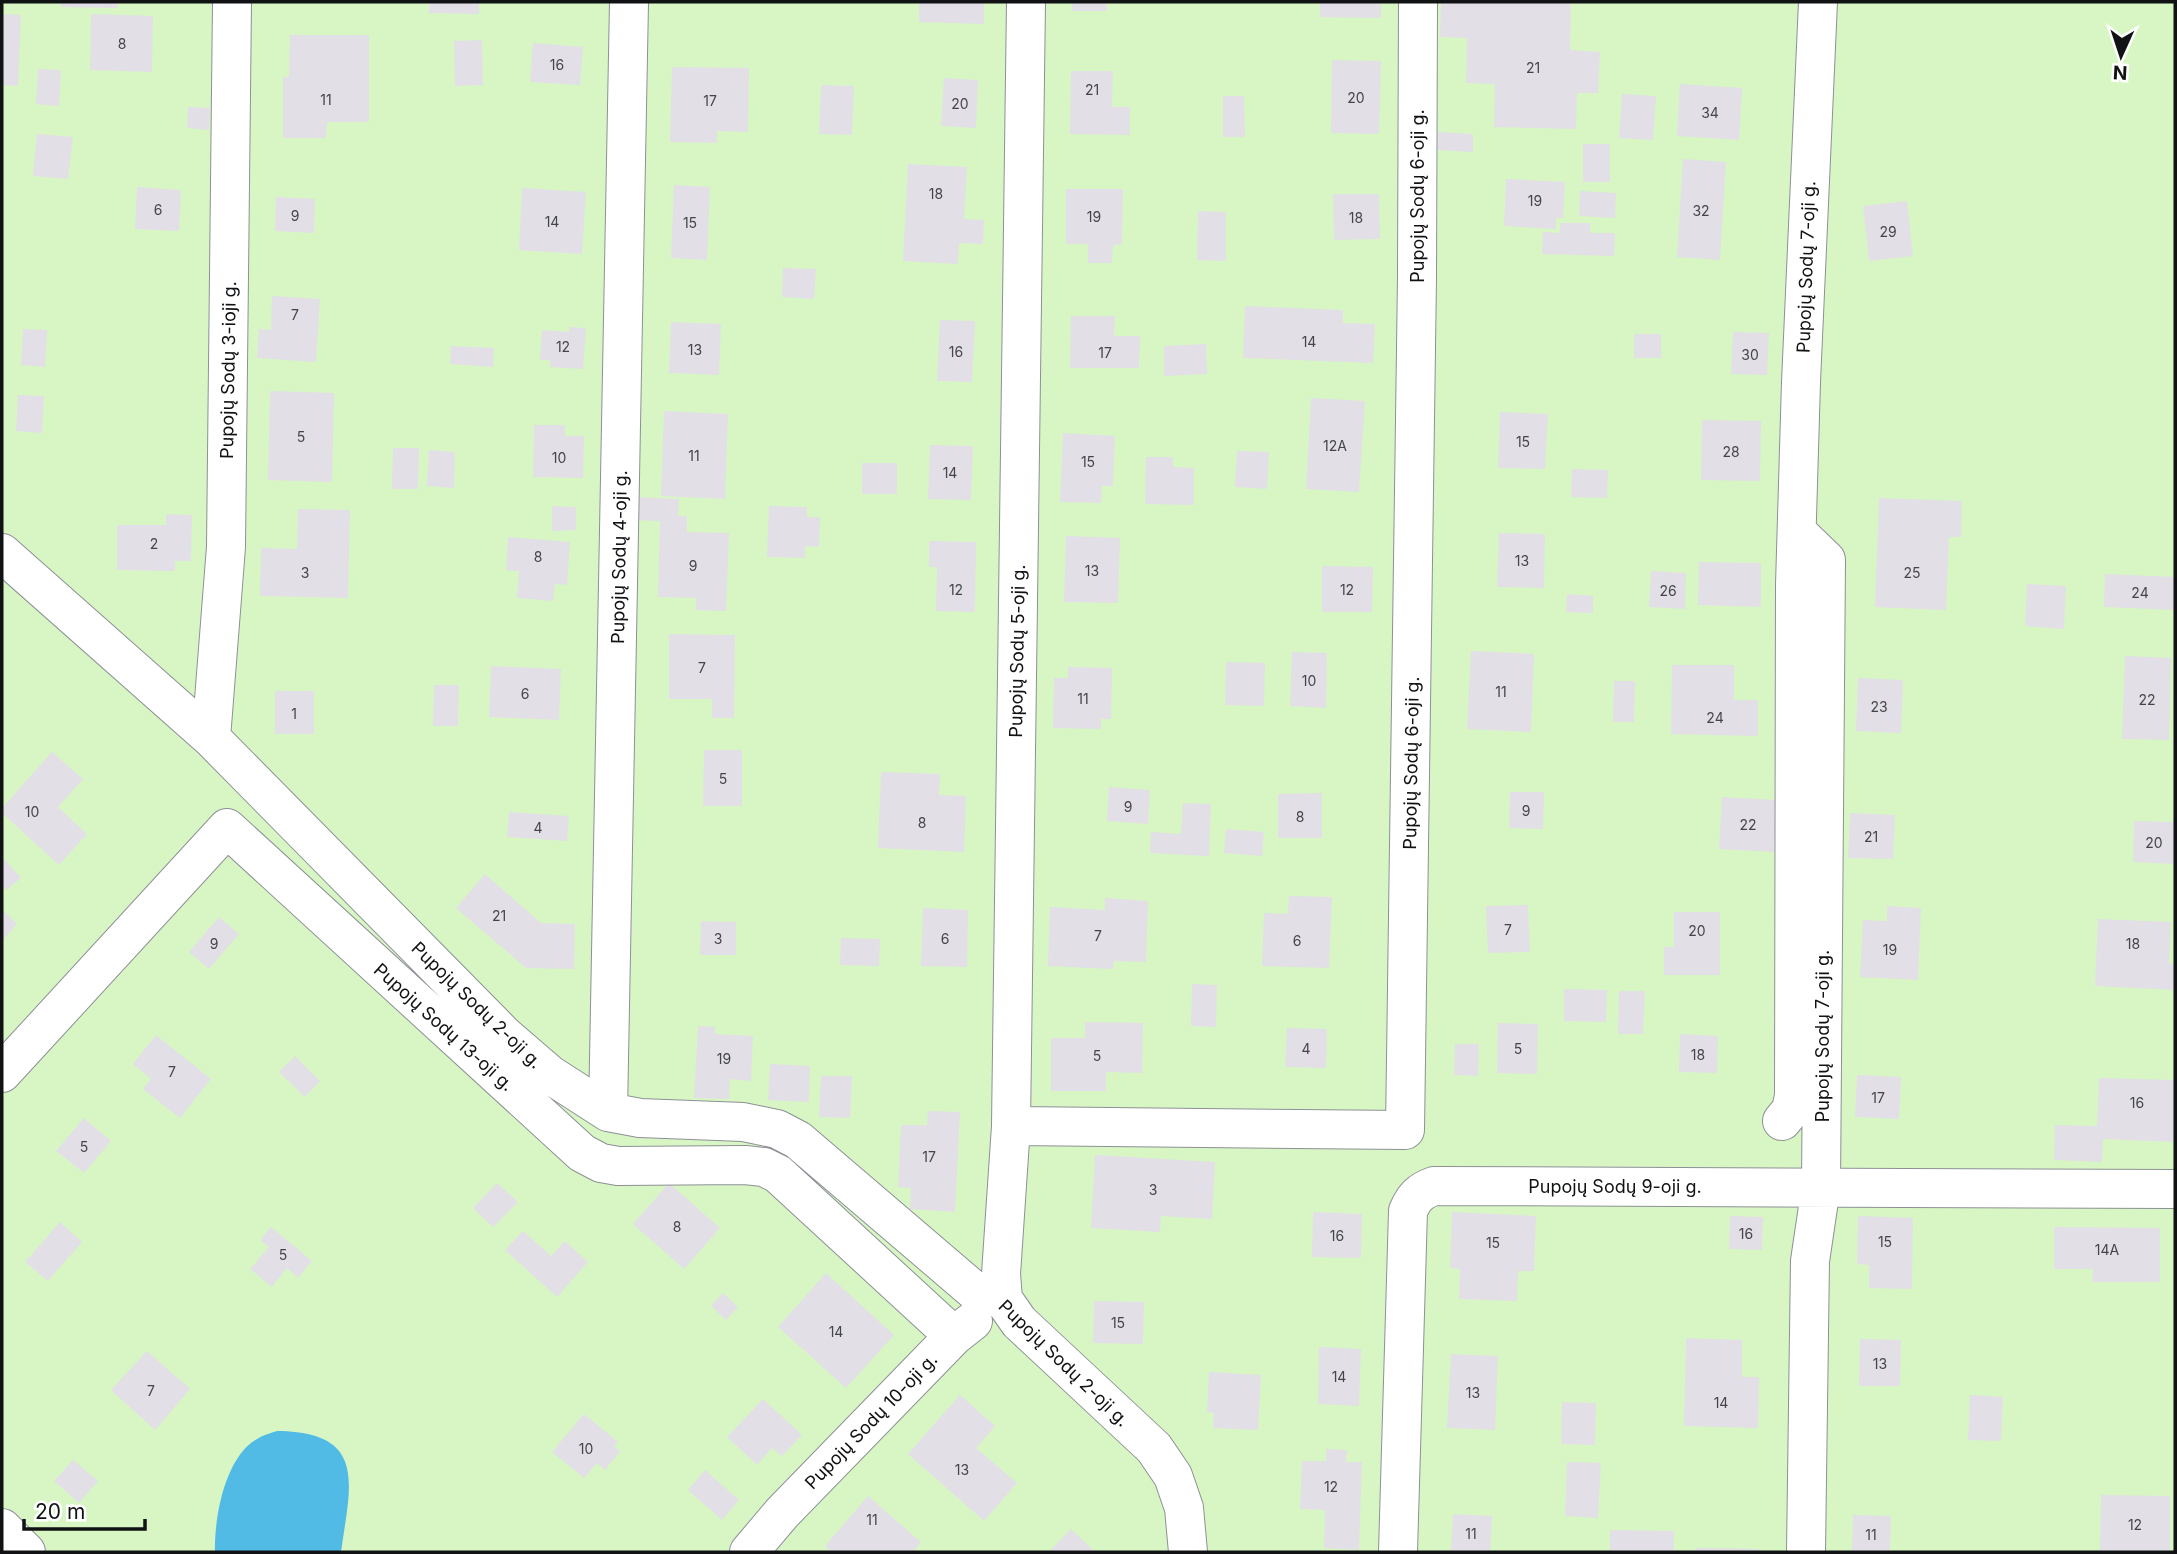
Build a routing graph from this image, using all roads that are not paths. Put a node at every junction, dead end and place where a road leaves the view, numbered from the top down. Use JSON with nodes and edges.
{"nodes":[{"id":1,"x":232,"y":2,"type":"edge"},
{"id":2,"x":629,"y":2,"type":"edge"},
{"id":3,"x":1026,"y":2,"type":"edge"},
{"id":4,"x":1418,"y":2,"type":"edge"},
{"id":5,"x":1818,"y":2,"type":"edge"},
{"id":6,"x":1797,"y":531,"type":"junction"},
{"id":7,"x":2,"y":554,"type":"edge"},
{"id":8,"x":211,"y":738,"type":"junction"},
{"id":9,"x":2,"y":1073,"type":"edge"},
{"id":10,"x":608,"y":1112,"type":"junction"},
{"id":11,"x":1782,"y":1121,"type":"dead end"},
{"id":12,"x":1011,"y":1126,"type":"junction"},
{"id":13,"x":1821,"y":1187,"type":"junction"},
{"id":14,"x":2175,"y":1189,"type":"edge"},
{"id":15,"x":1003,"y":1299,"type":"junction"},
{"id":16,"x":954,"y":1336,"type":"junction"},
{"id":17,"x":2,"y":1528,"type":"edge"},
{"id":18,"x":26,"y":1552,"type":"edge"},
{"id":19,"x":749,"y":1552,"type":"edge"},
{"id":20,"x":1188,"y":1552,"type":"edge"},
{"id":21,"x":1398,"y":1552,"type":"edge"},
{"id":22,"x":1806,"y":1552,"type":"edge"}],
"edges":[{"from":1,"to":8,"type":"street","name":"Pupojų Sodų 3-ioji g."},
{"from":2,"to":10,"type":"street","name":"Pupojų Sodų 4-oji g."},
{"from":3,"to":12,"type":"street","name":"Pupojų Sodų 5-oji g."},
{"from":4,"to":12,"type":"street","name":"Pupojų Sodų 6-oji g."},
{"from":5,"to":6,"type":"street","name":"Pupojų Sodų 7-oji g."},
{"from":6,"to":11,"type":"street","name":"Pupojų Sodų 7-oji g."},
{"from":6,"to":13,"type":"street","name":"Pupojų Sodų 7-oji g."},
{"from":7,"to":8,"type":"street","name":"Pupojų Sodų 2-oji g."},
{"from":8,"to":10,"type":"street","name":"Pupojų Sodų 2-oji g."},
{"from":9,"to":16,"type":"street","name":"Pupojų Sodų 13-oji g."},
{"from":10,"to":15,"type":"street","name":"Pupojų Sodų 2-oji g."},
{"from":12,"to":15,"type":"street","name":"Pupojų Sodų 5-oji g."},
{"from":13,"to":14,"type":"street","name":"Pupojų Sodų 9-oji g."},
{"from":13,"to":21,"type":"street","name":"Pupojų Sodų 9-oji g."},
{"from":13,"to":22,"type":"street","name":"Pupojų Sodų 7-oji g."},
{"from":15,"to":16,"type":"street","name":"Pupojų Sodų 10-oji g."},
{"from":15,"to":20,"type":"street","name":"Pupojų Sodų 2-oji g."},
{"from":16,"to":19,"type":"street","name":"Pupojų Sodų 10-oji g."},
{"from":17,"to":18,"type":"street"}]}
